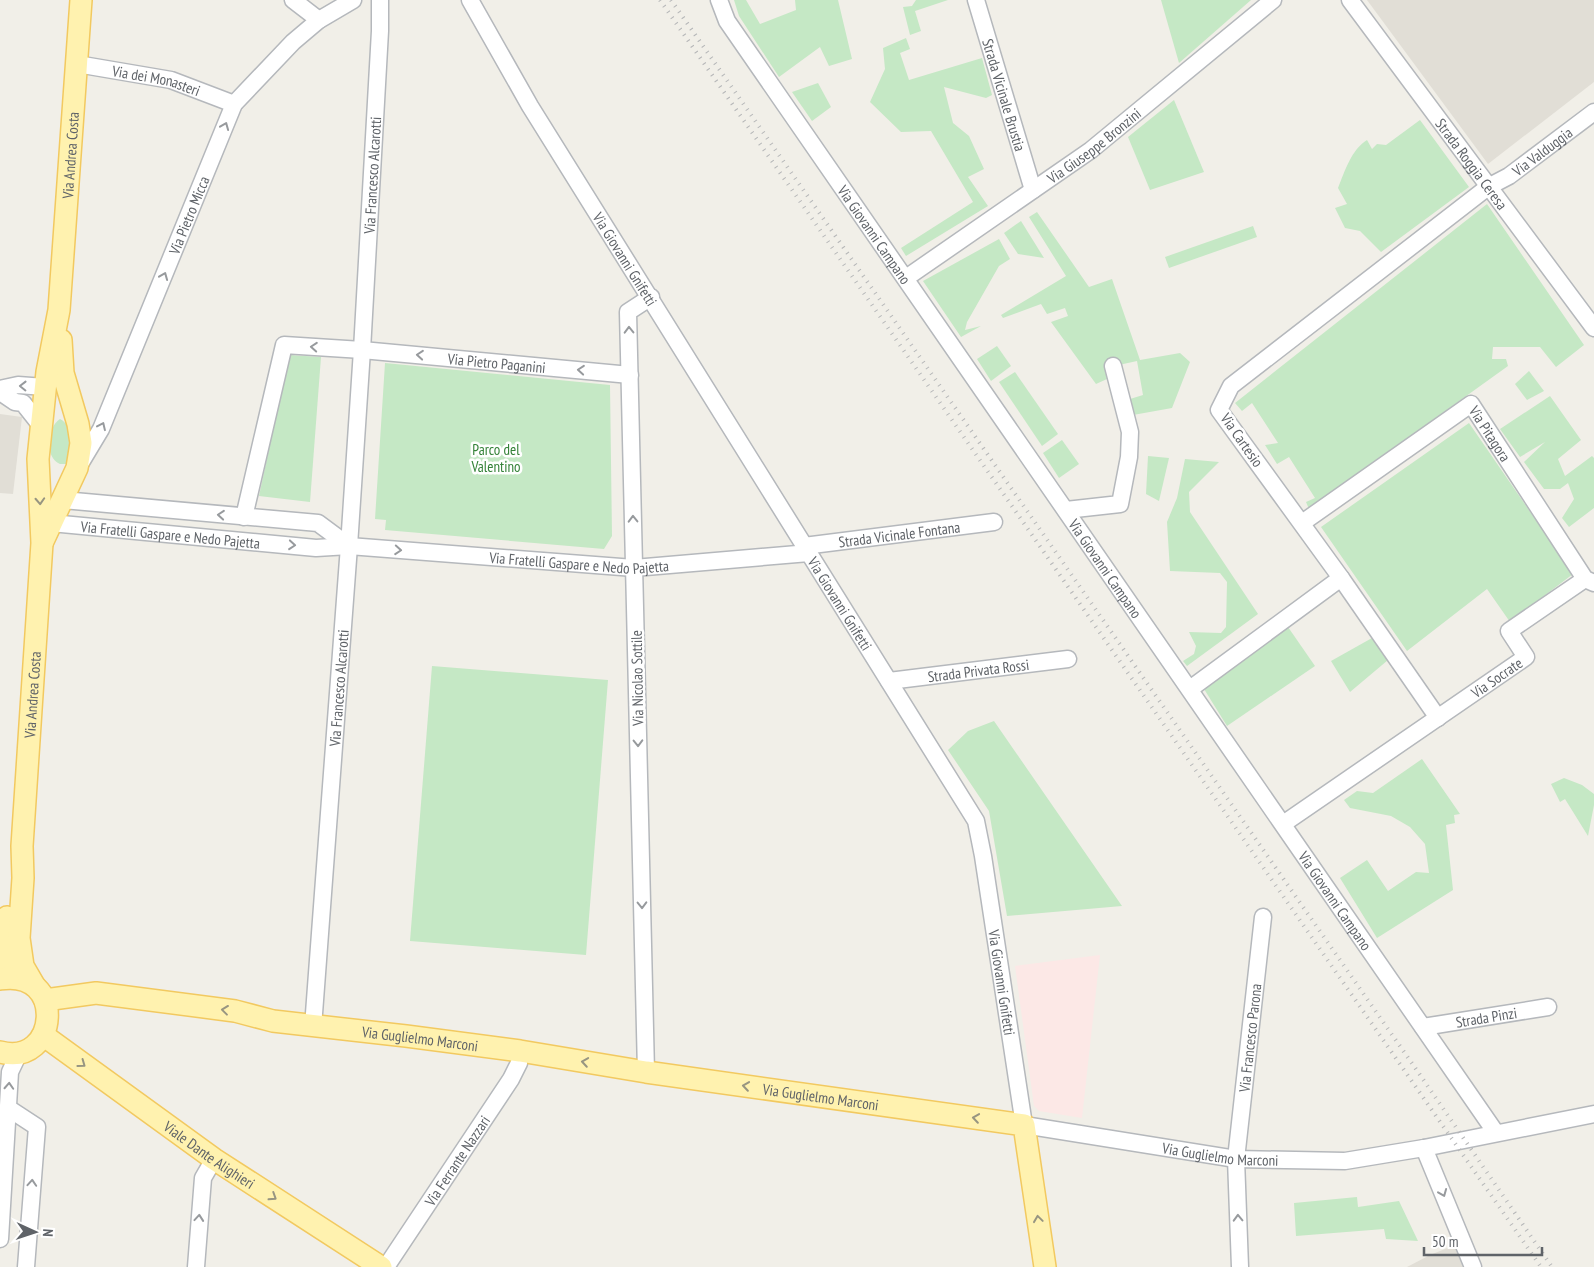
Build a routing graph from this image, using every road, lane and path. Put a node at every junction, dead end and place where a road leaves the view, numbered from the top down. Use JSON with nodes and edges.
{"nodes":[{"id":1,"x":81,"y":0,"type":"edge"},
{"id":2,"x":293,"y":0,"type":"edge"},
{"id":3,"x":353,"y":0,"type":"edge"},
{"id":4,"x":380,"y":0,"type":"edge"},
{"id":5,"x":470,"y":0,"type":"edge"},
{"id":6,"x":719,"y":0,"type":"edge"},
{"id":7,"x":976,"y":0,"type":"edge"},
{"id":8,"x":1273,"y":0,"type":"edge"},
{"id":9,"x":1350,"y":0,"type":"edge"},
{"id":10,"x":319,"y":20,"type":"junction"},
{"id":11,"x":77,"y":64,"type":"junction"},
{"id":12,"x":234,"y":104,"type":"junction"},
{"id":13,"x":1594,"y":112,"type":"edge"},
{"id":14,"x":1488,"y":187,"type":"junction"},
{"id":15,"x":1033,"y":190,"type":"junction"},
{"id":16,"x":906,"y":278,"type":"junction"},
{"id":17,"x":651,"y":297,"type":"junction"},
{"id":18,"x":59,"y":310,"type":"junction"},
{"id":19,"x":1594,"y":328,"type":"edge"},
{"id":20,"x":362,"y":350,"type":"junction"},
{"id":21,"x":1113,"y":366,"type":"dead end"},
{"id":22,"x":630,"y":375,"type":"junction"},
{"id":23,"x":45,"y":388,"type":"junction"},
{"id":24,"x":0,"y":391,"type":"edge"},
{"id":25,"x":72,"y":406,"type":"junction"},
{"id":26,"x":42,"y":423,"type":"junction"},
{"id":27,"x":38,"y":460,"type":"junction"},
{"id":28,"x":77,"y":468,"type":"junction"},
{"id":29,"x":63,"y":500,"type":"junction"},
{"id":30,"x":1066,"y":510,"type":"junction"},
{"id":31,"x":244,"y":517,"type":"junction"},
{"id":32,"x":994,"y":522,"type":"dead end"},
{"id":33,"x":51,"y":523,"type":"junction"},
{"id":34,"x":1302,"y":523,"type":"junction"},
{"id":35,"x":42,"y":543,"type":"junction"},
{"id":36,"x":349,"y":546,"type":"junction"},
{"id":37,"x":806,"y":549,"type":"junction"},
{"id":38,"x":634,"y":568,"type":"junction"},
{"id":39,"x":1342,"y":578,"type":"junction"},
{"id":40,"x":1590,"y":581,"type":"edge"},
{"id":41,"x":1068,"y":659,"type":"dead end"},
{"id":42,"x":889,"y":681,"type":"junction"},
{"id":43,"x":1190,"y":689,"type":"junction"},
{"id":44,"x":1438,"y":718,"type":"junction"},
{"id":45,"x":1283,"y":824,"type":"junction"},
{"id":46,"x":22,"y":846,"type":"junction"},
{"id":47,"x":1263,"y":917,"type":"dead end"},
{"id":48,"x":0,"y":978,"type":"edge"},
{"id":49,"x":39,"y":993,"type":"junction"},
{"id":50,"x":1548,"y":1007,"type":"dead end"},
{"id":51,"x":314,"y":1027,"type":"junction"},
{"id":52,"x":1423,"y":1027,"type":"junction"},
{"id":53,"x":43,"y":1035,"type":"junction"},
{"id":54,"x":520,"y":1051,"type":"junction"},
{"id":55,"x":9,"y":1052,"type":"edge"},
{"id":56,"x":646,"y":1072,"type":"junction"},
{"id":57,"x":8,"y":1108,"type":"junction"},
{"id":58,"x":1594,"y":1114,"type":"edge"},
{"id":59,"x":1024,"y":1125,"type":"junction"},
{"id":60,"x":1496,"y":1133,"type":"junction"},
{"id":61,"x":1424,"y":1148,"type":"junction"},
{"id":62,"x":214,"y":1159,"type":"junction"},
{"id":63,"x":1236,"y":1159,"type":"junction"},
{"id":64,"x":0,"y":1240,"type":"edge"},
{"id":65,"x":26,"y":1267,"type":"edge"},
{"id":66,"x":196,"y":1267,"type":"edge"},
{"id":67,"x":381,"y":1267,"type":"edge"},
{"id":68,"x":386,"y":1267,"type":"edge"},
{"id":69,"x":1045,"y":1267,"type":"edge"},
{"id":70,"x":1240,"y":1267,"type":"edge"},
{"id":71,"x":1473,"y":1267,"type":"edge"}],
"edges":[{"from":1,"to":11,"type":"main road","name":"Via Andrea Costa"},
{"from":2,"to":10,"type":"street"},
{"from":3,"to":10,"type":"street","name":"Via Pietro Micca"},
{"from":4,"to":20,"type":"street","name":"Via Francesco Alcarotti"},
{"from":5,"to":17,"type":"street","name":"Via Giovanni Gnifetti"},
{"from":6,"to":16,"type":"street","name":"Via Giovanni Campano"},
{"from":7,"to":15,"type":"street","name":"Strada Vicinale Brustia"},
{"from":8,"to":15,"type":"street","name":"Via Giuseppe Bronzini"},
{"from":9,"to":14,"type":"street","name":"Strada Roggia Ceresa"},
{"from":10,"to":12,"type":"street","name":"Via Pietro Micca"},
{"from":11,"to":12,"type":"street","name":"Via dei Monasteri"},
{"from":11,"to":18,"type":"main road","name":"Via Andrea Costa"},
{"from":28,"to":12,"type":"street","name":"Via Pietro Micca","one_way":true},
{"from":13,"to":14,"type":"street","name":"Via Valduggia"},
{"from":14,"to":19,"type":"street","name":"Strada Roggia Ceresa"},
{"from":14,"to":34,"type":"street","name":"Via Cartesio"},
{"from":15,"to":16,"type":"street","name":"Via Giuseppe Bronzini"},
{"from":16,"to":30,"type":"street","name":"Via Giovanni Campano"},
{"from":22,"to":17,"type":"street","name":"Via Nicolao Sottile","one_way":true},
{"from":17,"to":37,"type":"street","name":"Via Giovanni Gnifetti"},
{"from":18,"to":23,"type":"main road","name":"Via Andrea Costa"},
{"from":18,"to":25,"type":"main road","name":"Via Andrea Costa"},
{"from":22,"to":20,"type":"street","name":"Via Pietro Paganini","one_way":true},
{"from":20,"to":31,"type":"street","one_way":true},
{"from":20,"to":36,"type":"street","name":"Via Francesco Alcarotti"},
{"from":21,"to":30,"type":"street"},
{"from":38,"to":22,"type":"street","name":"Via Nicolao Sottile","one_way":true},
{"from":23,"to":24,"type":"street","one_way":true},
{"from":23,"to":25,"type":"main road"},
{"from":23,"to":26,"type":"main road","name":"Via Andrea Costa"},
{"from":24,"to":26,"type":"street"},
{"from":25,"to":26,"type":"main road"},
{"from":25,"to":28,"type":"main road","name":"Via Andrea Costa"},
{"from":26,"to":27,"type":"main road","name":"Via Andrea Costa"},
{"from":27,"to":28,"type":"main road"},
{"from":27,"to":35,"type":"main road","name":"Via Andrea Costa","one_way":true},
{"from":28,"to":29,"type":"main road","name":"Via Andrea Costa"},
{"from":31,"to":29,"type":"street","name":"Via Fratelli Gaspare e Nedo Pajetta","one_way":true},
{"from":29,"to":33,"type":"main road","name":"Via Andrea Costa"},
{"from":30,"to":43,"type":"street","name":"Via Giovanni Campano"},
{"from":31,"to":36,"type":"street","name":"Via Fratelli Gaspare e Nedo Pajetta"},
{"from":32,"to":37,"type":"street","name":"Strada Vicinale Fontana"},
{"from":33,"to":35,"type":"main road","name":"Via Andrea Costa"},
{"from":33,"to":36,"type":"street","name":"Via Fratelli Gaspare e Nedo Pajetta","one_way":true},
{"from":34,"to":39,"type":"street","name":"Via Cartesio"},
{"from":34,"to":40,"type":"street","name":"Via Pitagora"},
{"from":35,"to":46,"type":"main road","name":"Via Andrea Costa"},
{"from":36,"to":38,"type":"street","name":"Via Fratelli Gaspare e Nedo Pajetta","one_way":true},
{"from":36,"to":51,"type":"street","name":"Via Francesco Alcarotti"},
{"from":37,"to":38,"type":"street","name":"Via Fratelli Gaspare e Nedo Pajetta"},
{"from":37,"to":42,"type":"street","name":"Via Giovanni Gnifetti"},
{"from":38,"to":56,"type":"street","name":"Via Nicolao Sottile","one_way":true},
{"from":39,"to":43,"type":"street"},
{"from":39,"to":44,"type":"street"},
{"from":40,"to":44,"type":"street","name":"Via Socrate"},
{"from":41,"to":42,"type":"street","name":"Strada Privata Rossi"},
{"from":42,"to":59,"type":"street","name":"Via Giovanni Gnifetti"},
{"from":43,"to":45,"type":"street","name":"Via Giovanni Campano"},
{"from":44,"to":45,"type":"street","name":"Via Socrate"},
{"from":45,"to":52,"type":"street","name":"Via Giovanni Campano"},
{"from":46,"to":48,"type":"main road","name":"Via Andrea Costa"},
{"from":46,"to":49,"type":"main road","name":"Via Andrea Costa"},
{"from":47,"to":63,"type":"street","name":"Via Francesco Parona"},
{"from":48,"to":49,"type":"main road"},
{"from":51,"to":49,"type":"main road","name":"Via Guglielmo Marconi","one_way":true},
{"from":49,"to":53,"type":"main road"},
{"from":50,"to":52,"type":"street","name":"Strada Pinzi"},
{"from":51,"to":54,"type":"main road","name":"Via Guglielmo Marconi"},
{"from":52,"to":60,"type":"street","name":"Via Giovanni Campano"},
{"from":53,"to":55,"type":"main road"},
{"from":53,"to":62,"type":"main road","name":"Viale Dante Alighieri","one_way":true},
{"from":56,"to":54,"type":"main road","name":"Via Guglielmo Marconi","one_way":true},
{"from":54,"to":68,"type":"street","name":"Via Ferrante Nazzari"},
{"from":57,"to":55,"type":"street","one_way":true},
{"from":59,"to":56,"type":"main road","name":"Via Guglielmo Marconi","one_way":true},
{"from":57,"to":64,"type":"street"},
{"from":65,"to":57,"type":"street","one_way":true},
{"from":58,"to":60,"type":"street","name":"Via Guglielmo Marconi"},
{"from":59,"to":63,"type":"street","name":"Via Guglielmo Marconi"},
{"from":69,"to":59,"type":"main road","name":"Via Giovanni Gnifetti","one_way":true},
{"from":60,"to":61,"type":"street","name":"Via Guglielmo Marconi"},
{"from":61,"to":63,"type":"street","name":"Via Guglielmo Marconi"},
{"from":61,"to":71,"type":"street","one_way":true},
{"from":66,"to":62,"type":"street","one_way":true},
{"from":62,"to":67,"type":"main road","name":"Viale Dante Alighieri","one_way":true},
{"from":70,"to":63,"type":"street","name":"Via Francesco Parona","one_way":true}]}
